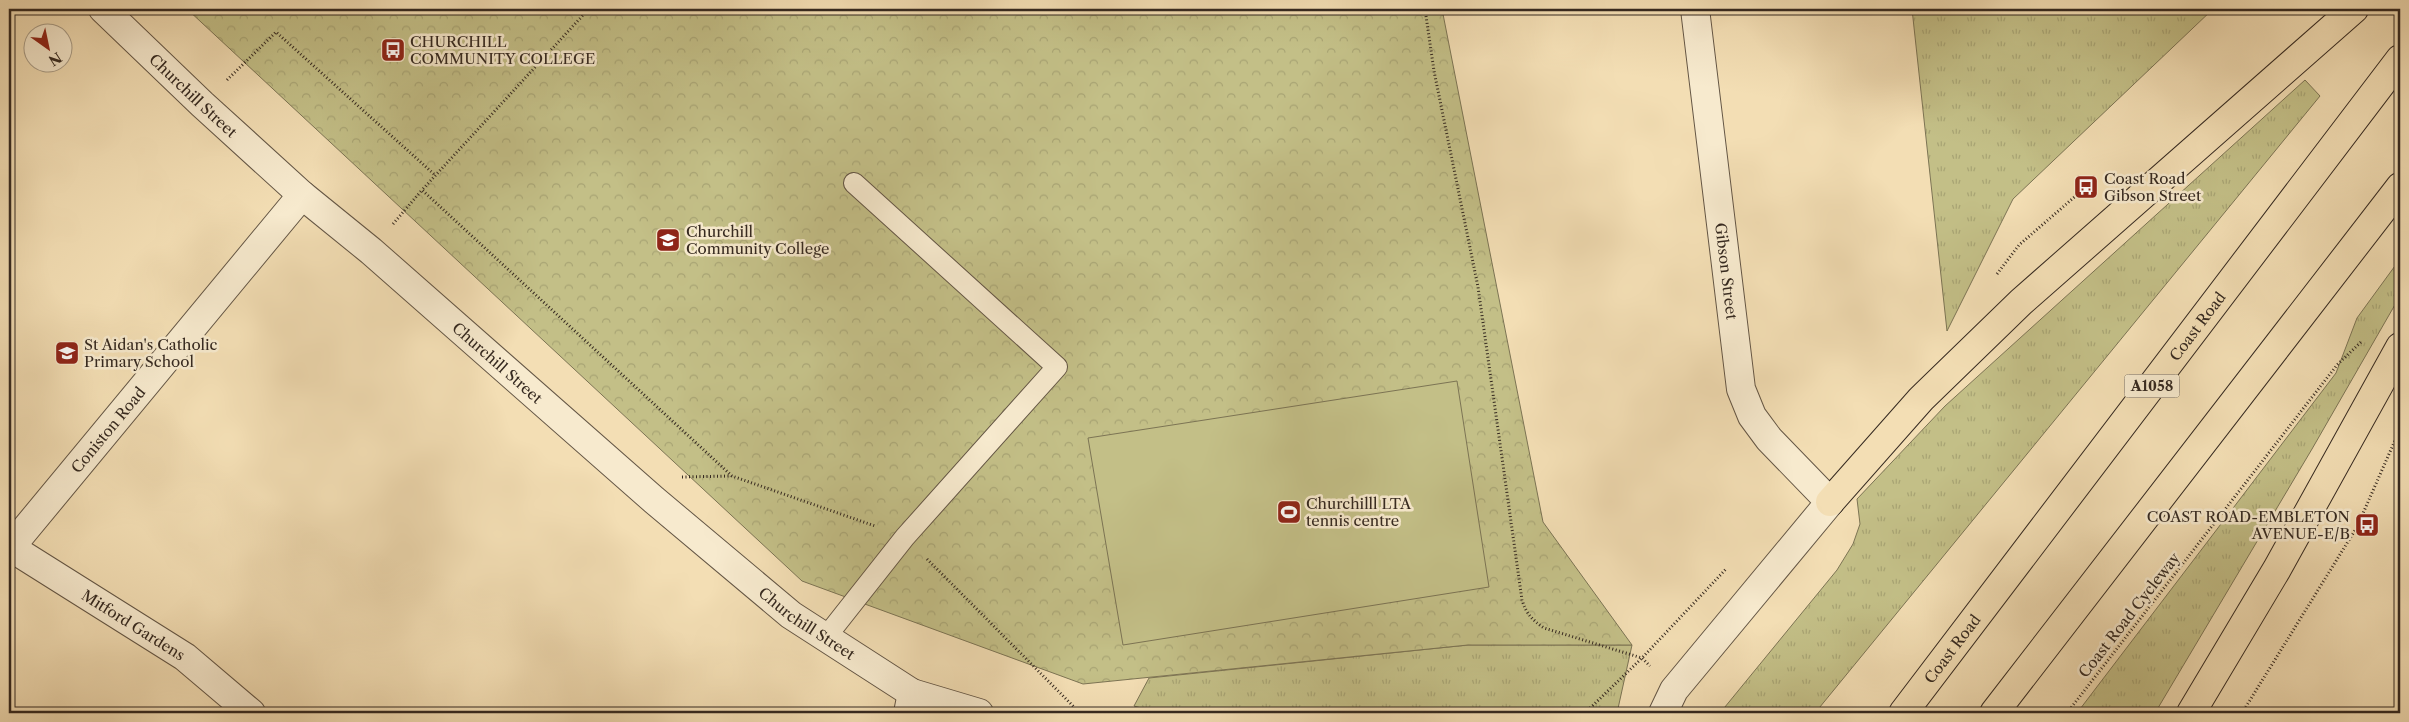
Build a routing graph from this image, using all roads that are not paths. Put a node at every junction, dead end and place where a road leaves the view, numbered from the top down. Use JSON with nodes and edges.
{"nodes":[{"id":1,"x":103,"y":9,"type":"edge"},
{"id":2,"x":1695,"y":9,"type":"edge"},
{"id":3,"x":2354,"y":9,"type":"edge"},
{"id":4,"x":2400,"y":59,"type":"edge"},
{"id":5,"x":854,"y":183,"type":"dead end"},
{"id":6,"x":2400,"y":187,"type":"edge"},
{"id":7,"x":302,"y":195,"type":"junction"},
{"id":8,"x":2400,"y":347,"type":"edge"},
{"id":9,"x":1830,"y":502,"type":"junction"},
{"id":10,"x":9,"y":548,"type":"edge"},
{"id":11,"x":826,"y":637,"type":"junction"},
{"id":12,"x":910,"y":703,"type":"edge"},
{"id":13,"x":251,"y":713,"type":"edge"},
{"id":14,"x":979,"y":713,"type":"edge"},
{"id":15,"x":1663,"y":713,"type":"edge"},
{"id":16,"x":1903,"y":713,"type":"edge"},
{"id":17,"x":1994,"y":713,"type":"edge"},
{"id":18,"x":2191,"y":713,"type":"edge"}],
"edges":[{"from":1,"to":7,"type":"street","name":"Churchill Street"},
{"from":2,"to":9,"type":"street","name":"Gibson Street"},
{"from":3,"to":9,"type":"highway"},
{"from":4,"to":16,"type":"highway","name":"Coast Road","number":"A1058"},
{"from":5,"to":11,"type":"lane"},
{"from":6,"to":17,"type":"highway"},
{"from":7,"to":10,"type":"street","name":"Coniston Road"},
{"from":7,"to":11,"type":"street","name":"Churchill Street"},
{"from":8,"to":18,"type":"highway"},
{"from":9,"to":15,"type":"street"},
{"from":10,"to":13,"type":"street","name":"Mitford Gardens"},
{"from":11,"to":12,"type":"street","name":"Churchill Street"},
{"from":12,"to":14,"type":"street","name":"Churchill Street"}]}
